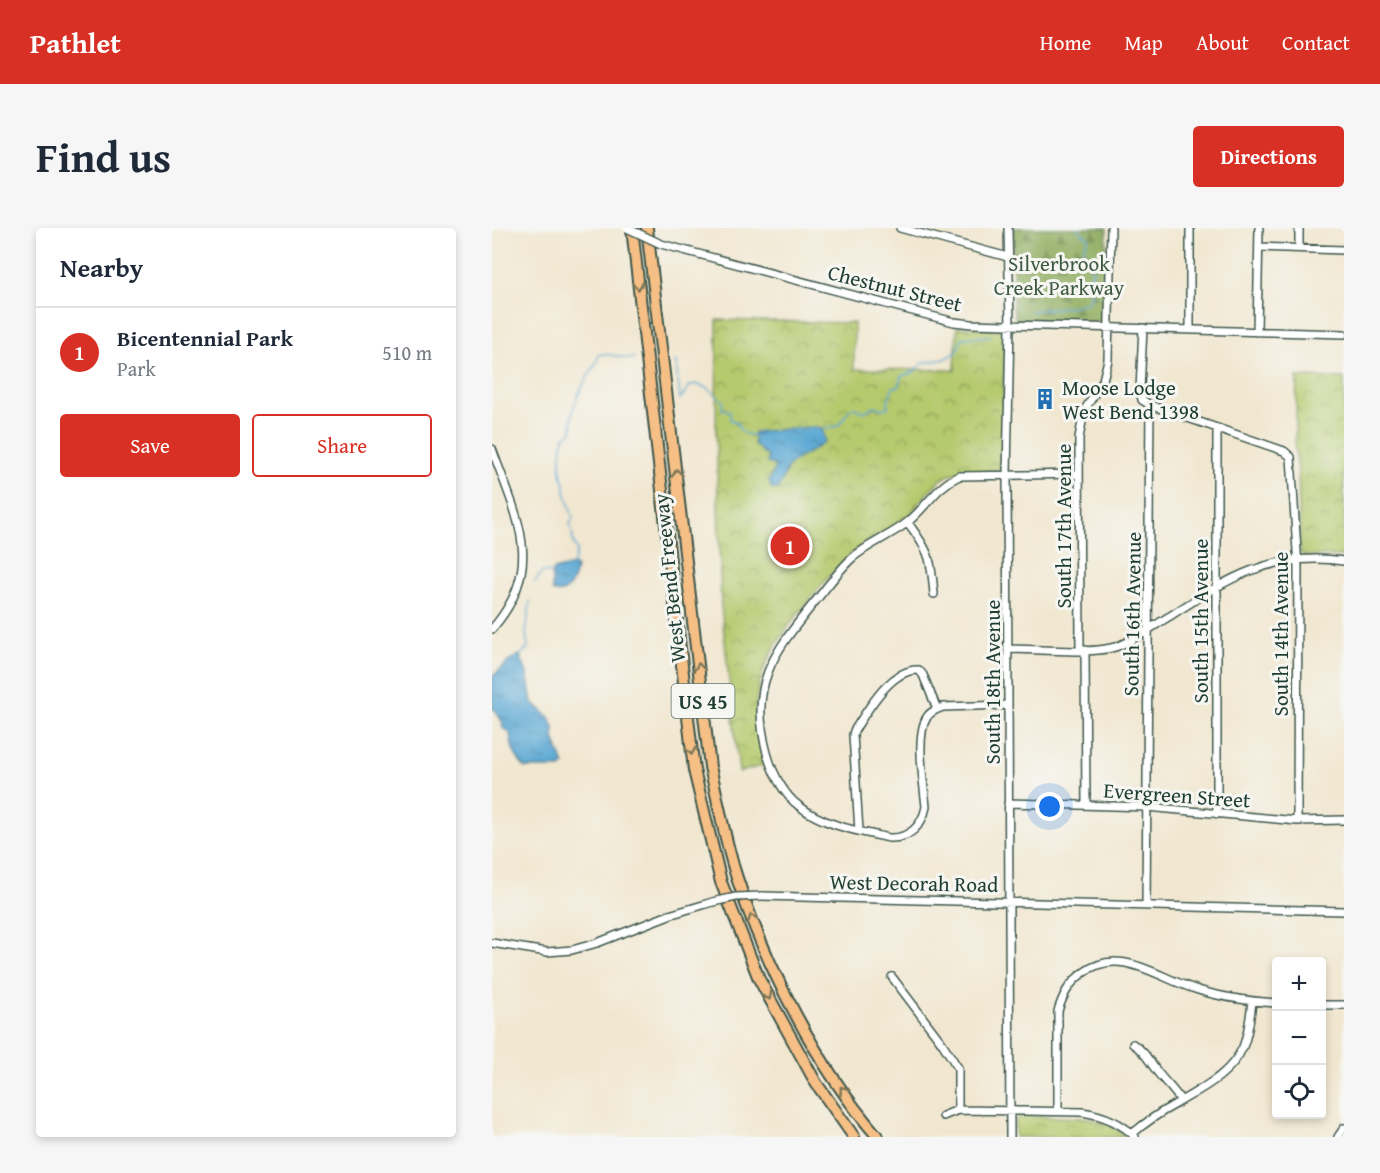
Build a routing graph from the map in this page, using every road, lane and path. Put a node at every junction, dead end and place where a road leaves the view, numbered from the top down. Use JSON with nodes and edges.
{"nodes":[{"id":1,"x":629,"y":228,"type":"edge"},
{"id":2,"x":647,"y":228,"type":"edge"},
{"id":3,"x":900,"y":228,"type":"edge"},
{"id":4,"x":1008,"y":228,"type":"edge"},
{"id":5,"x":1111,"y":228,"type":"edge"},
{"id":6,"x":1190,"y":228,"type":"edge"},
{"id":7,"x":1258,"y":228,"type":"edge"},
{"id":8,"x":1299,"y":228,"type":"edge"},
{"id":9,"x":1259,"y":247,"type":"junction"},
{"id":10,"x":1299,"y":248,"type":"junction"},
{"id":11,"x":1344,"y":250,"type":"edge"},
{"id":12,"x":1008,"y":257,"type":"junction"},
{"id":13,"x":1010,"y":325,"type":"junction"},
{"id":14,"x":1108,"y":327,"type":"junction"},
{"id":15,"x":1143,"y":328,"type":"junction"},
{"id":16,"x":1190,"y":330,"type":"junction"},
{"id":17,"x":1257,"y":332,"type":"junction"},
{"id":18,"x":1344,"y":334,"type":"edge"},
{"id":19,"x":1150,"y":405,"type":"junction"},
{"id":20,"x":1217,"y":428,"type":"junction"},
{"id":21,"x":492,"y":449,"type":"edge"},
{"id":22,"x":1007,"y":474,"type":"junction"},
{"id":23,"x":1079,"y":474,"type":"junction"},
{"id":24,"x":908,"y":523,"type":"junction"},
{"id":25,"x":1297,"y":559,"type":"junction"},
{"id":26,"x":1344,"y":561,"type":"edge"},
{"id":27,"x":1216,"y":586,"type":"junction"},
{"id":28,"x":934,"y":594,"type":"dead end"},
{"id":29,"x":492,"y":629,"type":"edge"},
{"id":30,"x":1148,"y":629,"type":"junction"},
{"id":31,"x":1009,"y":649,"type":"junction"},
{"id":32,"x":1082,"y":650,"type":"junction"},
{"id":33,"x":1007,"y":705,"type":"junction"},
{"id":34,"x":937,"y":709,"type":"junction"},
{"id":35,"x":1008,"y":803,"type":"junction"},
{"id":36,"x":1086,"y":805,"type":"junction"},
{"id":37,"x":1147,"y":807,"type":"junction"},
{"id":38,"x":1217,"y":814,"type":"junction"},
{"id":39,"x":1344,"y":820,"type":"edge"},
{"id":40,"x":1297,"y":821,"type":"junction"},
{"id":41,"x":859,"y":831,"type":"junction"},
{"id":42,"x":1008,"y":901,"type":"junction"},
{"id":43,"x":1146,"y":905,"type":"junction"},
{"id":44,"x":1344,"y":911,"type":"edge"},
{"id":45,"x":492,"y":943,"type":"edge"},
{"id":46,"x":892,"y":977,"type":"dead end"},
{"id":47,"x":1252,"y":1002,"type":"junction"},
{"id":48,"x":1272,"y":1003,"type":"edge"},
{"id":49,"x":1326,"y":1005,"type":"edge"},
{"id":50,"x":1344,"y":1005,"type":"edge"},
{"id":51,"x":1133,"y":1044,"type":"dead end"},
{"id":52,"x":1181,"y":1101,"type":"junction"},
{"id":53,"x":958,"y":1110,"type":"junction"},
{"id":54,"x":1009,"y":1111,"type":"junction"},
{"id":55,"x":1058,"y":1111,"type":"junction"},
{"id":56,"x":943,"y":1116,"type":"dead end"},
{"id":57,"x":1344,"y":1128,"type":"edge"},
{"id":58,"x":1133,"y":1135,"type":"edge"},
{"id":59,"x":854,"y":1137,"type":"edge"},
{"id":60,"x":878,"y":1137,"type":"edge"},
{"id":61,"x":1010,"y":1137,"type":"edge"},
{"id":62,"x":1338,"y":1137,"type":"edge"}],
"edges":[{"from":1,"to":13,"type":"street","name":"Chestnut Street","bridge":true},
{"from":1,"to":59,"type":"highway","name":"West Bend Freeway","number":"US 45","one_way":true},
{"from":60,"to":2,"type":"highway","name":"West Bend Freeway","number":"US 45","one_way":true},
{"from":3,"to":12,"type":"street"},
{"from":4,"to":12,"type":"street","name":"South 18th Avenue"},
{"from":5,"to":14,"type":"street","name":"South 17th Avenue"},
{"from":6,"to":16,"type":"street"},
{"from":7,"to":9,"type":"street"},
{"from":8,"to":10,"type":"street"},
{"from":9,"to":10,"type":"street"},
{"from":9,"to":17,"type":"street"},
{"from":10,"to":11,"type":"street"},
{"from":12,"to":13,"type":"street","name":"South 18th Avenue"},
{"from":13,"to":14,"type":"street","name":"Chestnut Street"},
{"from":13,"to":22,"type":"street","name":"South 18th Avenue"},
{"from":14,"to":15,"type":"street","name":"Chestnut Street"},
{"from":14,"to":23,"type":"street","name":"South 17th Avenue"},
{"from":15,"to":16,"type":"street","name":"Chestnut Street"},
{"from":15,"to":19,"type":"street","name":"South 16th Avenue"},
{"from":16,"to":17,"type":"street","name":"Chestnut Street"},
{"from":17,"to":18,"type":"street","name":"Chestnut Street"},
{"from":19,"to":20,"type":"street"},
{"from":19,"to":30,"type":"street","name":"South 16th Avenue"},
{"from":20,"to":25,"type":"street","name":"South 14th Avenue"},
{"from":20,"to":27,"type":"street","name":"South 15th Avenue"},
{"from":21,"to":29,"type":"street"},
{"from":22,"to":23,"type":"street"},
{"from":22,"to":24,"type":"street"},
{"from":22,"to":31,"type":"street","name":"South 18th Avenue"},
{"from":23,"to":32,"type":"street","name":"South 17th Avenue"},
{"from":24,"to":28,"type":"street"},
{"from":24,"to":41,"type":"street"},
{"from":25,"to":26,"type":"street"},
{"from":25,"to":27,"type":"street"},
{"from":25,"to":40,"type":"street","name":"South 14th Avenue"},
{"from":27,"to":30,"type":"street"},
{"from":27,"to":38,"type":"street","name":"South 15th Avenue"},
{"from":30,"to":32,"type":"street"},
{"from":30,"to":37,"type":"street","name":"South 16th Avenue"},
{"from":31,"to":32,"type":"street"},
{"from":31,"to":33,"type":"street","name":"South 18th Avenue"},
{"from":32,"to":36,"type":"street","name":"South 17th Avenue"},
{"from":33,"to":34,"type":"street"},
{"from":33,"to":35,"type":"street","name":"South 18th Avenue"},
{"from":34,"to":41,"type":"street"},
{"from":34,"to":41,"type":"street"},
{"from":35,"to":36,"type":"street","name":"Evergreen Street"},
{"from":35,"to":42,"type":"street","name":"South 18th Avenue"},
{"from":36,"to":37,"type":"street","name":"Evergreen Street"},
{"from":37,"to":38,"type":"street","name":"Evergreen Street"},
{"from":37,"to":43,"type":"street","name":"South 16th Avenue"},
{"from":38,"to":40,"type":"street","name":"Evergreen Street"},
{"from":39,"to":40,"type":"street","name":"Evergreen Street"},
{"from":42,"to":43,"type":"street","name":"West Decorah Road"},
{"from":42,"to":45,"type":"street","name":"West Decorah Road","bridge":true},
{"from":42,"to":54,"type":"street","name":"South 18th Avenue"},
{"from":43,"to":44,"type":"street","name":"West Decorah Road"},
{"from":46,"to":53,"type":"street"},
{"from":47,"to":48,"type":"street"},
{"from":47,"to":52,"type":"street"},
{"from":47,"to":55,"type":"street"},
{"from":49,"to":50,"type":"street"},
{"from":51,"to":52,"type":"street"},
{"from":52,"to":58,"type":"street"},
{"from":53,"to":54,"type":"street"},
{"from":53,"to":56,"type":"street"},
{"from":54,"to":55,"type":"street"},
{"from":54,"to":61,"type":"street","name":"South 18th Avenue"},
{"from":55,"to":58,"type":"street"},
{"from":57,"to":62,"type":"street"}]}
